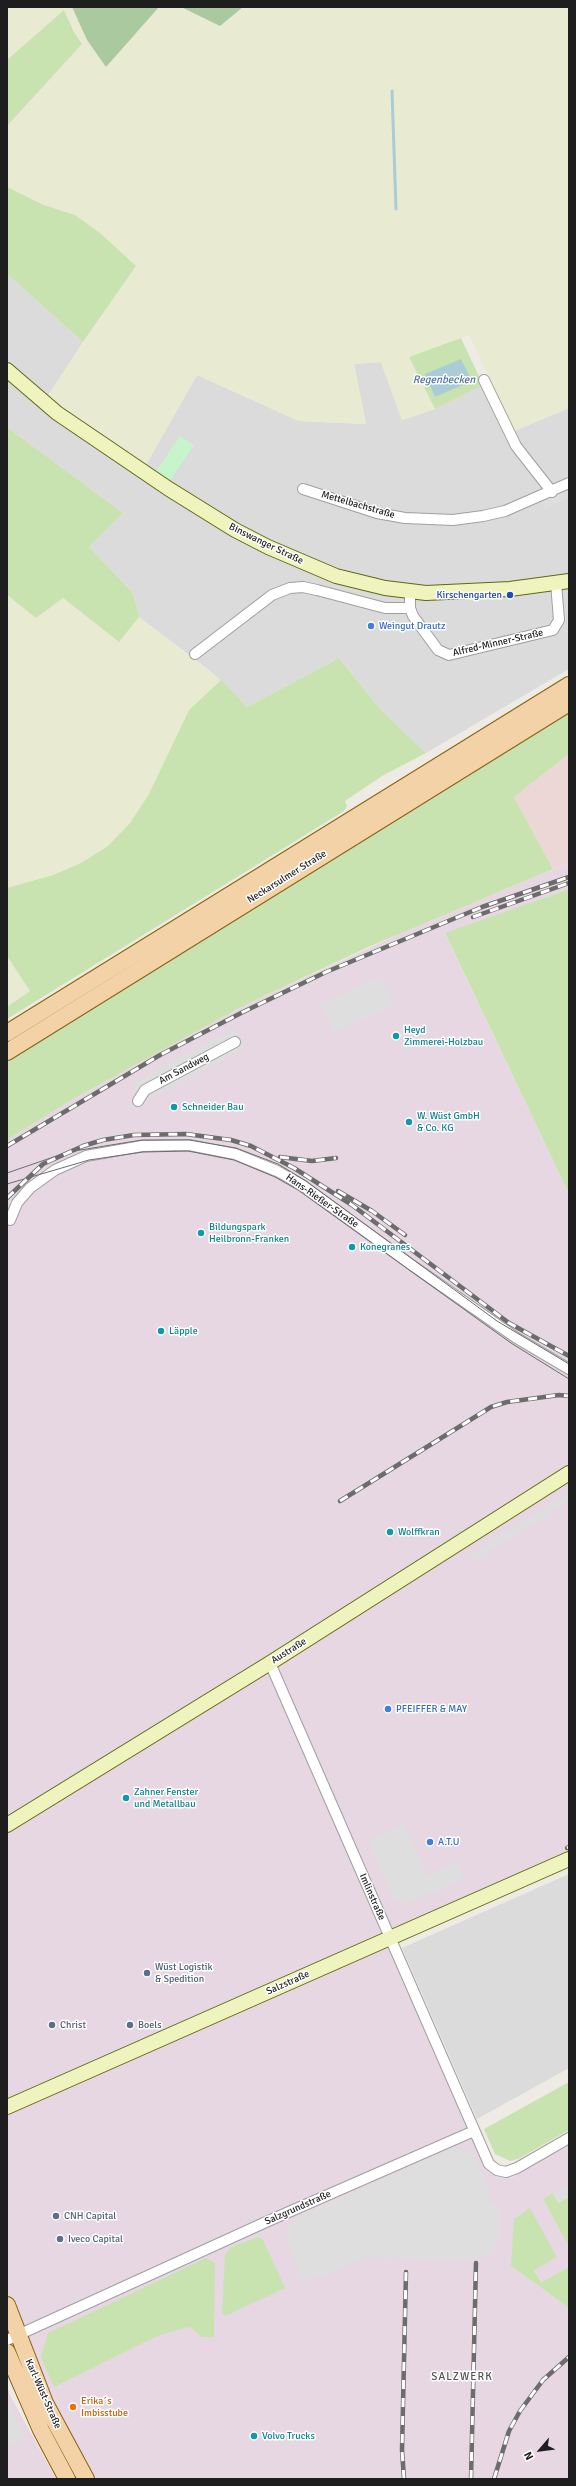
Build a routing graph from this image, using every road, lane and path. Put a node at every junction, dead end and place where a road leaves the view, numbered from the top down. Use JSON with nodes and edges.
{"nodes":[{"id":1,"x":7,"y":370,"type":"edge"},
{"id":2,"x":484,"y":380,"type":"dead end"},
{"id":3,"x":569,"y":483,"type":"edge"},
{"id":4,"x":303,"y":489,"type":"dead end"},
{"id":5,"x":552,"y":492,"type":"junction"},
{"id":6,"x":563,"y":582,"type":"edge"},
{"id":7,"x":410,"y":592,"type":"junction"},
{"id":8,"x":410,"y":608,"type":"junction"},
{"id":9,"x":195,"y":654,"type":"dead end"},
{"id":10,"x":569,"y":685,"type":"edge"},
{"id":11,"x":569,"y":703,"type":"edge"},
{"id":12,"x":7,"y":1033,"type":"edge"},
{"id":13,"x":235,"y":1042,"type":"dead end"},
{"id":14,"x":7,"y":1052,"type":"edge"},
{"id":15,"x":138,"y":1101,"type":"dead end"},
{"id":16,"x":10,"y":1220,"type":"dead end"},
{"id":17,"x":569,"y":1369,"type":"edge"},
{"id":18,"x":569,"y":1473,"type":"edge"},
{"id":19,"x":270,"y":1663,"type":"junction"},
{"id":20,"x":7,"y":1825,"type":"edge"},
{"id":21,"x":569,"y":1859,"type":"edge"},
{"id":22,"x":390,"y":1937,"type":"junction"},
{"id":23,"x":7,"y":2107,"type":"edge"},
{"id":24,"x":474,"y":2131,"type":"junction"},
{"id":25,"x":569,"y":2138,"type":"edge"},
{"id":26,"x":7,"y":2305,"type":"edge"},
{"id":27,"x":12,"y":2337,"type":"edge"},
{"id":28,"x":7,"y":2352,"type":"edge"},
{"id":29,"x":67,"y":2479,"type":"edge"},
{"id":30,"x":86,"y":2479,"type":"edge"}],
"edges":[{"from":1,"to":7,"type":"main road","name":"Binswanger Straße"},
{"from":2,"to":5,"type":"street"},
{"from":3,"to":5,"type":"street","name":"Mettelbachstraße"},
{"from":4,"to":5,"type":"street","name":"Mettelbachstraße"},
{"from":6,"to":7,"type":"main road","name":"Binswanger Straße"},
{"from":6,"to":8,"type":"street","name":"Alfred-Minner-Straße"},
{"from":7,"to":8,"type":"street"},
{"from":8,"to":9,"type":"street"},
{"from":10,"to":12,"type":"main road","name":"Neckarsulmer Straße"},
{"from":11,"to":14,"type":"main road","name":"Neckarsulmer Straße"},
{"from":13,"to":15,"type":"street","name":"Am Sandweg"},
{"from":16,"to":17,"type":"street","name":"Hans-Rießer-Straße"},
{"from":18,"to":19,"type":"main road","name":"Austraße"},
{"from":19,"to":20,"type":"main road","name":"Austraße"},
{"from":19,"to":22,"type":"street","name":"Imlinstraße"},
{"from":21,"to":22,"type":"main road","name":"Salzstraße"},
{"from":22,"to":23,"type":"main road","name":"Salzstraße"},
{"from":22,"to":24,"type":"street","name":"Imlinstraße"},
{"from":24,"to":25,"type":"street"},
{"from":24,"to":27,"type":"street","name":"Salzgrundstraße"},
{"from":26,"to":27,"type":"main road","name":"Karl-Wüst-Straße"},
{"from":27,"to":30,"type":"main road","name":"Karl-Wüst-Straße"},
{"from":28,"to":29,"type":"main road","name":"Karl-Wüst-Straße"}]}
